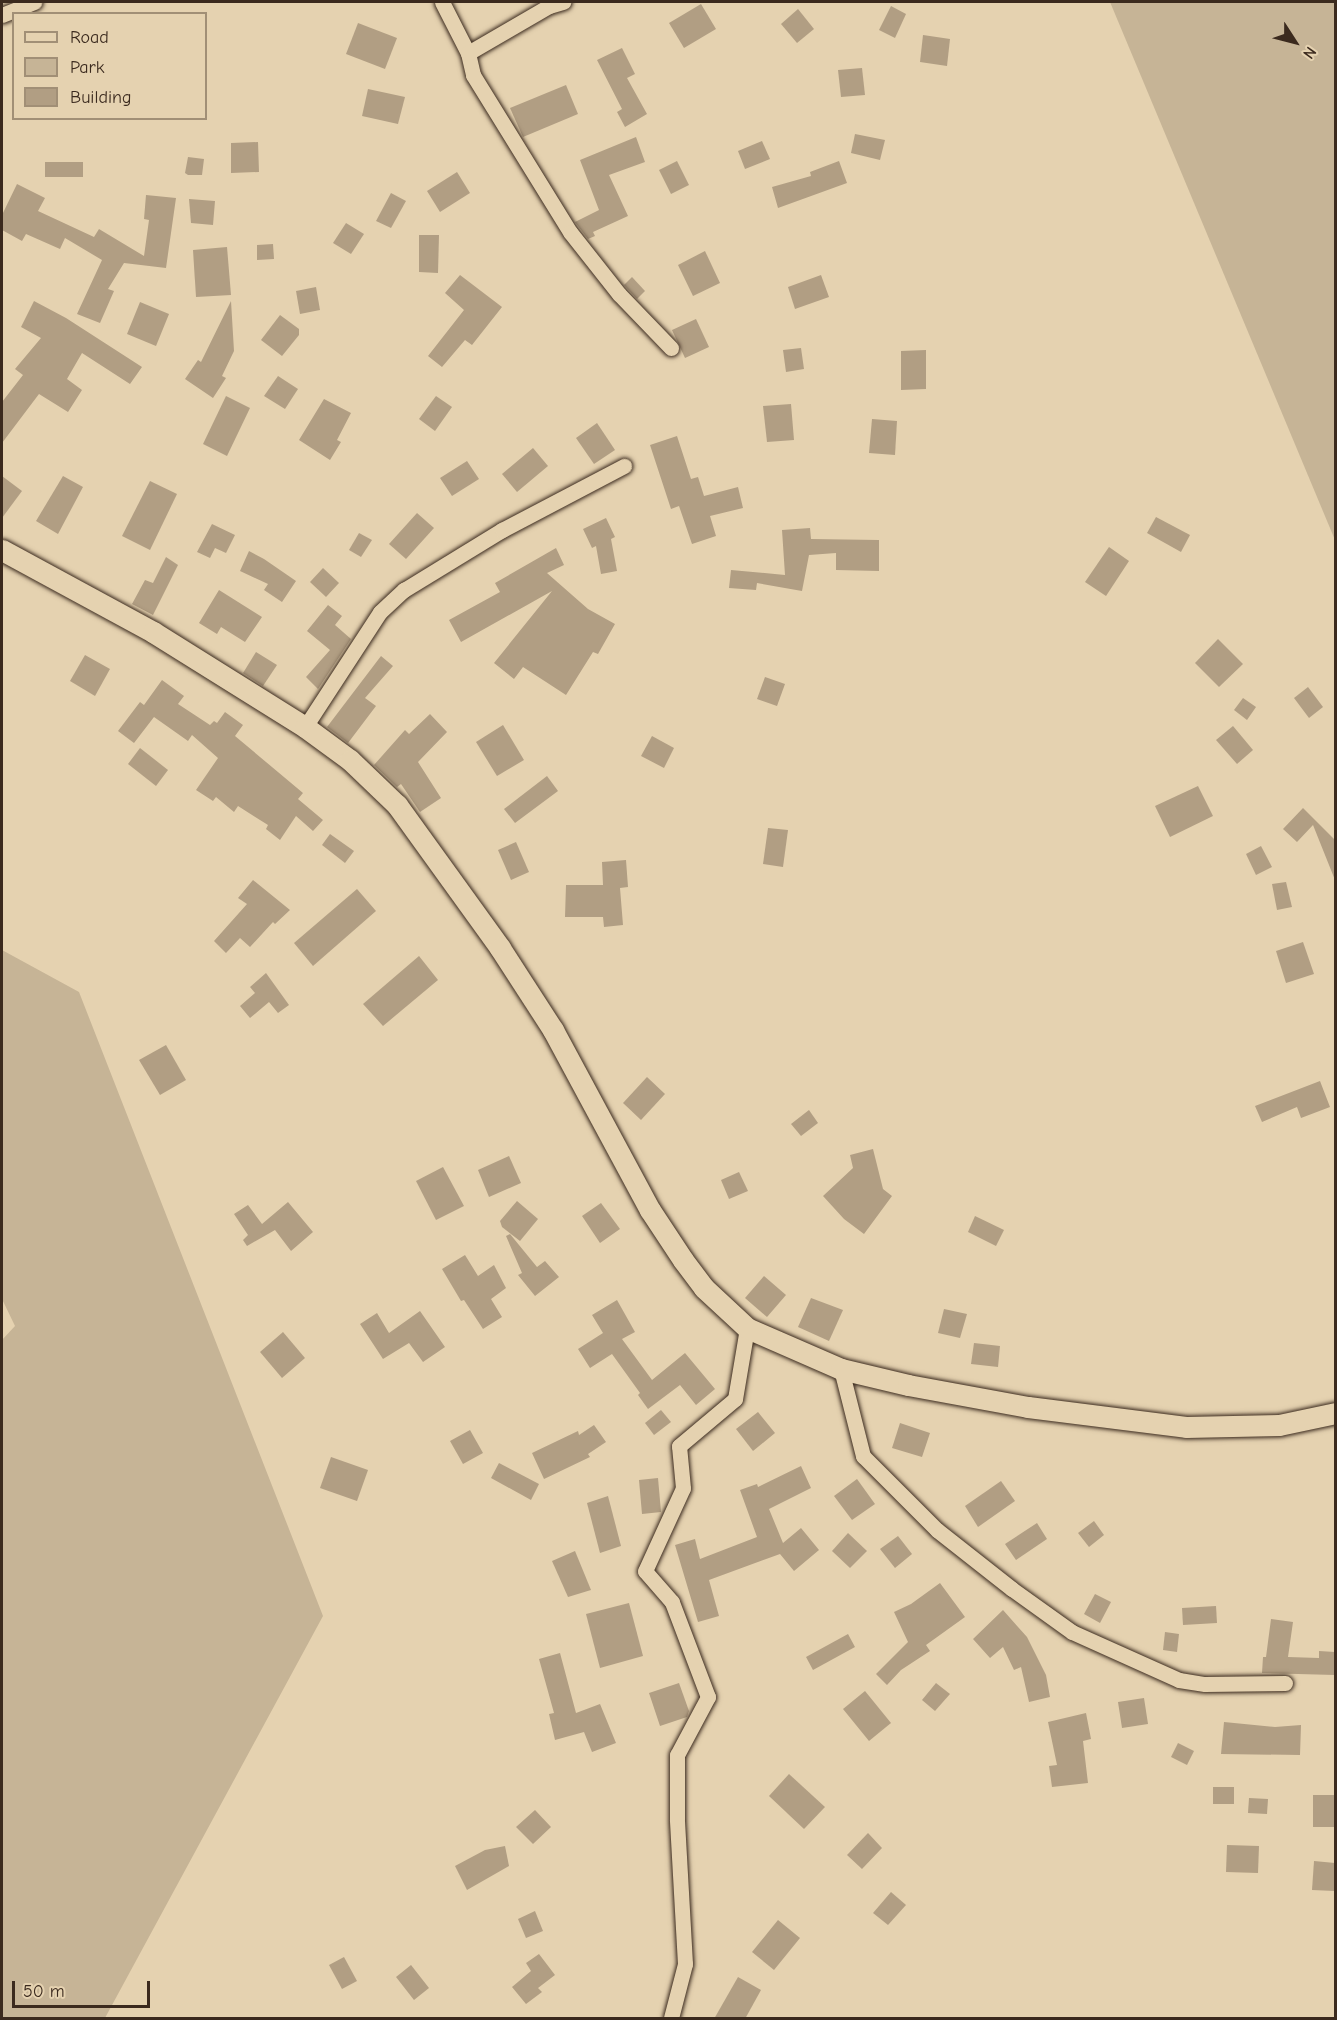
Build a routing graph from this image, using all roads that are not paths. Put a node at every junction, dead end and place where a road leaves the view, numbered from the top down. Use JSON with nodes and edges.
{"nodes":[{"id":1,"x":34,"y":2,"type":"edge"},
{"id":2,"x":442,"y":2,"type":"edge"},
{"id":3,"x":563,"y":2,"type":"edge"},
{"id":4,"x":2,"y":15,"type":"edge"},
{"id":5,"x":468,"y":53,"type":"junction"},
{"id":6,"x":671,"y":348,"type":"dead end"},
{"id":7,"x":624,"y":466,"type":"dead end"},
{"id":8,"x":2,"y":549,"type":"edge"},
{"id":9,"x":305,"y":726,"type":"junction"},
{"id":10,"x":747,"y":1328,"type":"junction"},
{"id":11,"x":841,"y":1369,"type":"junction"},
{"id":12,"x":1335,"y":1413,"type":"edge"},
{"id":13,"x":1284,"y":1683,"type":"dead end"},
{"id":14,"x":671,"y":2019,"type":"edge"}],
"edges":[{"from":1,"to":4,"type":"street"},
{"from":2,"to":5,"type":"street"},
{"from":3,"to":5,"type":"street"},
{"from":5,"to":6,"type":"street"},
{"from":7,"to":9,"type":"street"},
{"from":8,"to":9,"type":"main road"},
{"from":9,"to":10,"type":"main road"},
{"from":10,"to":11,"type":"main road"},
{"from":10,"to":14,"type":"street"},
{"from":11,"to":12,"type":"main road"},
{"from":11,"to":13,"type":"street"}]}
